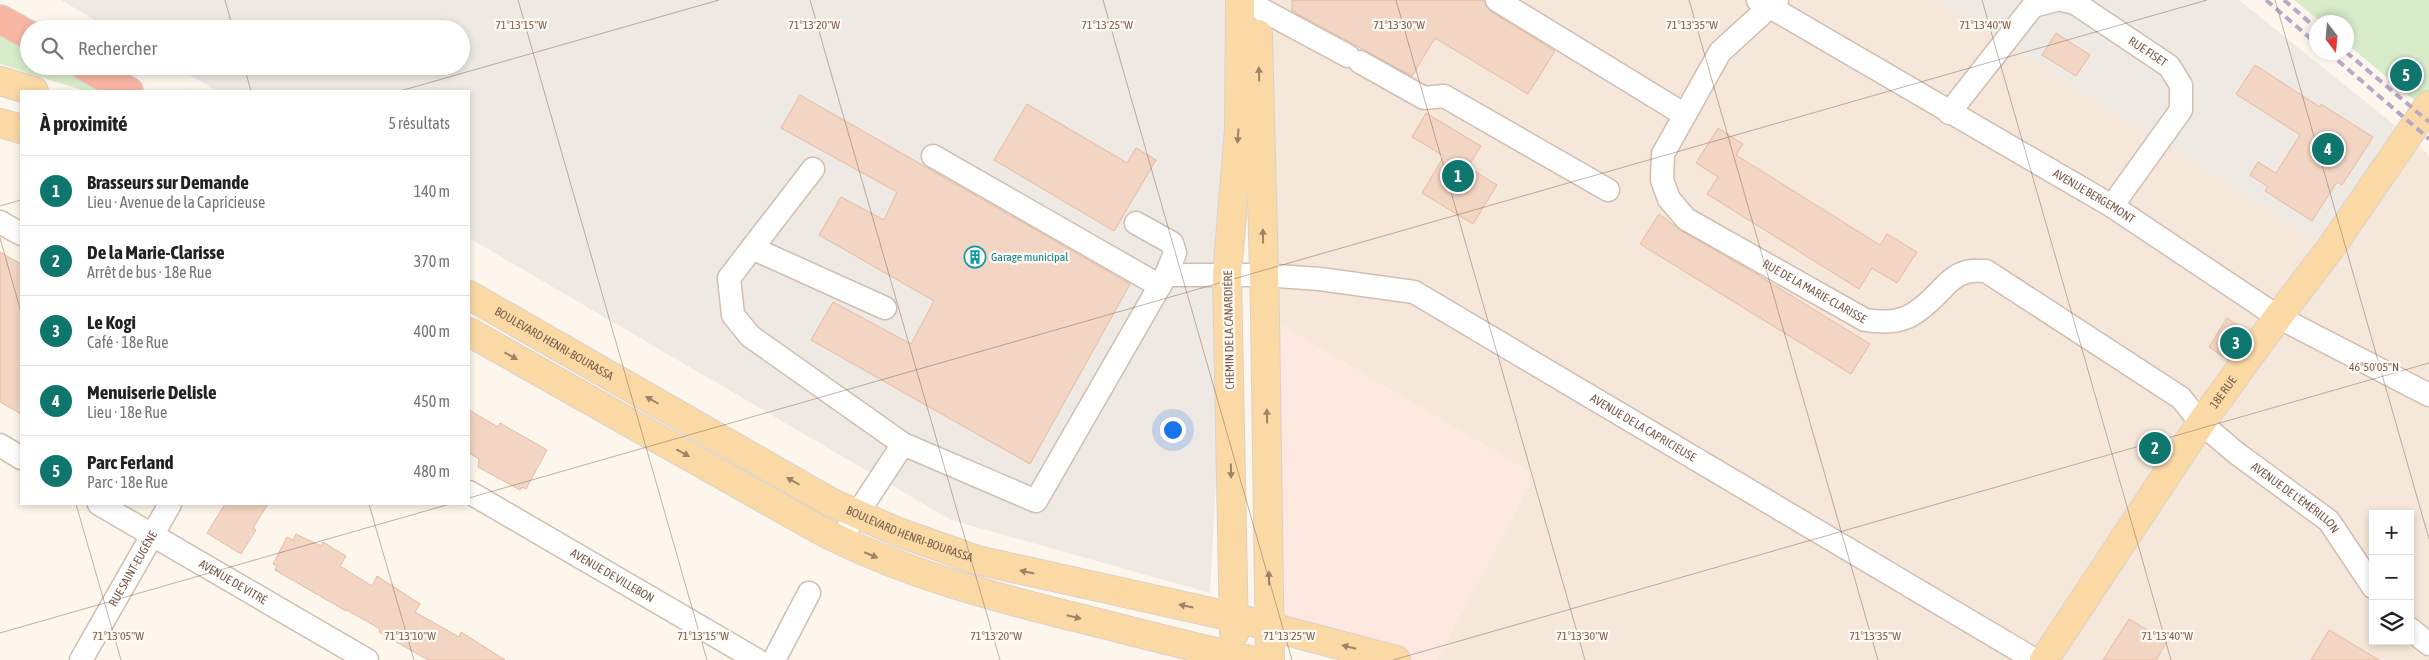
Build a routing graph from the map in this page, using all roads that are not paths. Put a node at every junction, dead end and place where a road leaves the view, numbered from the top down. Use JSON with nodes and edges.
{"nodes":[{"id":1,"x":1497,"y":0,"type":"edge"},
{"id":2,"x":2056,"y":0,"type":"edge"},
{"id":3,"x":2062,"y":0,"type":"edge"},
{"id":4,"x":1251,"y":2,"type":"edge"},
{"id":5,"x":1768,"y":2,"type":"edge"},
{"id":6,"x":0,"y":19,"type":"edge"},
{"id":7,"x":20,"y":30,"type":"edge"},
{"id":8,"x":100,"y":75,"type":"edge"},
{"id":9,"x":0,"y":81,"type":"edge"},
{"id":10,"x":31,"y":90,"type":"edge"},
{"id":11,"x":126,"y":90,"type":"edge"},
{"id":12,"x":2429,"y":105,"type":"edge"},
{"id":13,"x":1949,"y":113,"type":"junction"},
{"id":14,"x":1685,"y":115,"type":"junction"},
{"id":15,"x":0,"y":122,"type":"edge"},
{"id":16,"x":20,"y":129,"type":"edge"},
{"id":17,"x":934,"y":156,"type":"dead end"},
{"id":18,"x":813,"y":169,"type":"dead end"},
{"id":19,"x":1608,"y":190,"type":"dead end"},
{"id":20,"x":2112,"y":206,"type":"junction"},
{"id":21,"x":0,"y":222,"type":"edge"},
{"id":22,"x":1136,"y":223,"type":"dead end"},
{"id":23,"x":20,"y":233,"type":"edge"},
{"id":24,"x":752,"y":248,"type":"junction"},
{"id":25,"x":1227,"y":275,"type":"junction"},
{"id":26,"x":1264,"y":275,"type":"junction"},
{"id":27,"x":1163,"y":281,"type":"junction"},
{"id":28,"x":470,"y":296,"type":"edge"},
{"id":29,"x":885,"y":308,"type":"dead end"},
{"id":30,"x":2278,"y":317,"type":"junction"},
{"id":31,"x":470,"y":333,"type":"edge"},
{"id":32,"x":2429,"y":395,"type":"edge"},
{"id":33,"x":2201,"y":423,"type":"junction"},
{"id":34,"x":903,"y":444,"type":"junction"},
{"id":35,"x":0,"y":445,"type":"edge"},
{"id":36,"x":20,"y":457,"type":"edge"},
{"id":37,"x":470,"y":493,"type":"edge"},
{"id":38,"x":101,"y":505,"type":"edge"},
{"id":39,"x":169,"y":505,"type":"edge"},
{"id":40,"x":858,"y":514,"type":"junction"},
{"id":41,"x":152,"y":534,"type":"junction"},
{"id":42,"x":840,"y":540,"type":"junction"},
{"id":43,"x":2369,"y":581,"type":"edge"},
{"id":44,"x":809,"y":593,"type":"dead end"},
{"id":45,"x":1233,"y":617,"type":"junction"},
{"id":46,"x":1270,"y":627,"type":"junction"},
{"id":47,"x":2414,"y":632,"type":"edge"},
{"id":48,"x":2429,"y":644,"type":"edge"},
{"id":49,"x":1239,"y":659,"type":"edge"},
{"id":50,"x":81,"y":660,"type":"edge"},
{"id":51,"x":367,"y":660,"type":"edge"},
{"id":52,"x":757,"y":660,"type":"edge"},
{"id":53,"x":774,"y":660,"type":"edge"},
{"id":54,"x":1270,"y":660,"type":"edge"},
{"id":55,"x":1396,"y":660,"type":"edge"},
{"id":56,"x":2035,"y":660,"type":"edge"},
{"id":57,"x":2044,"y":660,"type":"edge"}],
"edges":[{"from":1,"to":14,"type":"street"},
{"from":2,"to":13,"type":"street"},
{"from":3,"to":20,"type":"street","name":"RUE FISET"},
{"from":4,"to":19,"type":"street"},
{"from":4,"to":25,"type":"main road","name":"CHEMIN DE LA CANARDIÈRE","one_way":true},
{"from":26,"to":4,"type":"main road","one_way":true},
{"from":5,"to":13,"type":"street","name":"AVENUE BERGEMONT"},
{"from":5,"to":14,"type":"street","name":"RUE DE LA MARIE-CLARISSE"},
{"from":6,"to":7,"type":"highway"},
{"from":8,"to":11,"type":"highway"},
{"from":9,"to":10,"type":"main road"},
{"from":12,"to":30,"type":"main road","name":"18E RUE"},
{"from":13,"to":20,"type":"street","name":"AVENUE BERGEMONT"},
{"from":14,"to":33,"type":"street","name":"RUE DE LA MARIE-CLARISSE"},
{"from":15,"to":16,"type":"main road"},
{"from":17,"to":27,"type":"street"},
{"from":18,"to":24,"type":"street"},
{"from":20,"to":30,"type":"street","name":"AVENUE BERGEMONT"},
{"from":21,"to":23,"type":"street"},
{"from":22,"to":27,"type":"street"},
{"from":24,"to":29,"type":"street"},
{"from":24,"to":34,"type":"street"},
{"from":25,"to":26,"type":"street","name":"AVENUE DE LA CAPRICIEUSE"},
{"from":25,"to":27,"type":"street","name":"AVENUE DE LA CAPRICIEUSE"},
{"from":25,"to":45,"type":"main road","name":"CHEMIN DE LA CANARDIÈRE","one_way":true},
{"from":46,"to":26,"type":"main road","one_way":true},
{"from":26,"to":56,"type":"street","name":"AVENUE DE LA CAPRICIEUSE"},
{"from":27,"to":34,"type":"street"},
{"from":40,"to":28,"type":"main road","name":"BOULEVARD HENRI-BOURASSA","one_way":true},
{"from":30,"to":32,"type":"street","name":"AVENUE BERGEMONT"},
{"from":30,"to":33,"type":"main road","name":"18E RUE"},
{"from":31,"to":42,"type":"main road","one_way":true},
{"from":33,"to":43,"type":"street","name":"AVENUE DE L'ÉMÉRILLON"},
{"from":33,"to":57,"type":"main road","name":"18E RUE"},
{"from":34,"to":40,"type":"street"},
{"from":35,"to":36,"type":"street"},
{"from":37,"to":52,"type":"street","name":"AVENUE DE VILLEBON"},
{"from":38,"to":41,"type":"street","name":"AVENUE DE VITRÉ"},
{"from":39,"to":41,"type":"street","name":"RUE SAINT-EUGÈNE"},
{"from":40,"to":42,"type":"street"},
{"from":45,"to":40,"type":"main road","name":"BOULEVARD HENRI-BOURASSA","one_way":true},
{"from":41,"to":50,"type":"street","name":"RUE SAINT-EUGÈNE"},
{"from":41,"to":51,"type":"street","name":"AVENUE DE VITRÉ"},
{"from":42,"to":49,"type":"main road","one_way":true},
{"from":44,"to":53,"type":"street"},
{"from":45,"to":46,"type":"main road","name":"BOULEVARD HENRI-BOURASSA"},
{"from":45,"to":49,"type":"main road","name":"CHEMIN DE LA CANARDIÈRE"},
{"from":46,"to":54,"type":"main road"},
{"from":55,"to":46,"type":"main road","name":"BOULEVARD HENRI-BOURASSA","one_way":true},
{"from":47,"to":48,"type":"street"}]}
